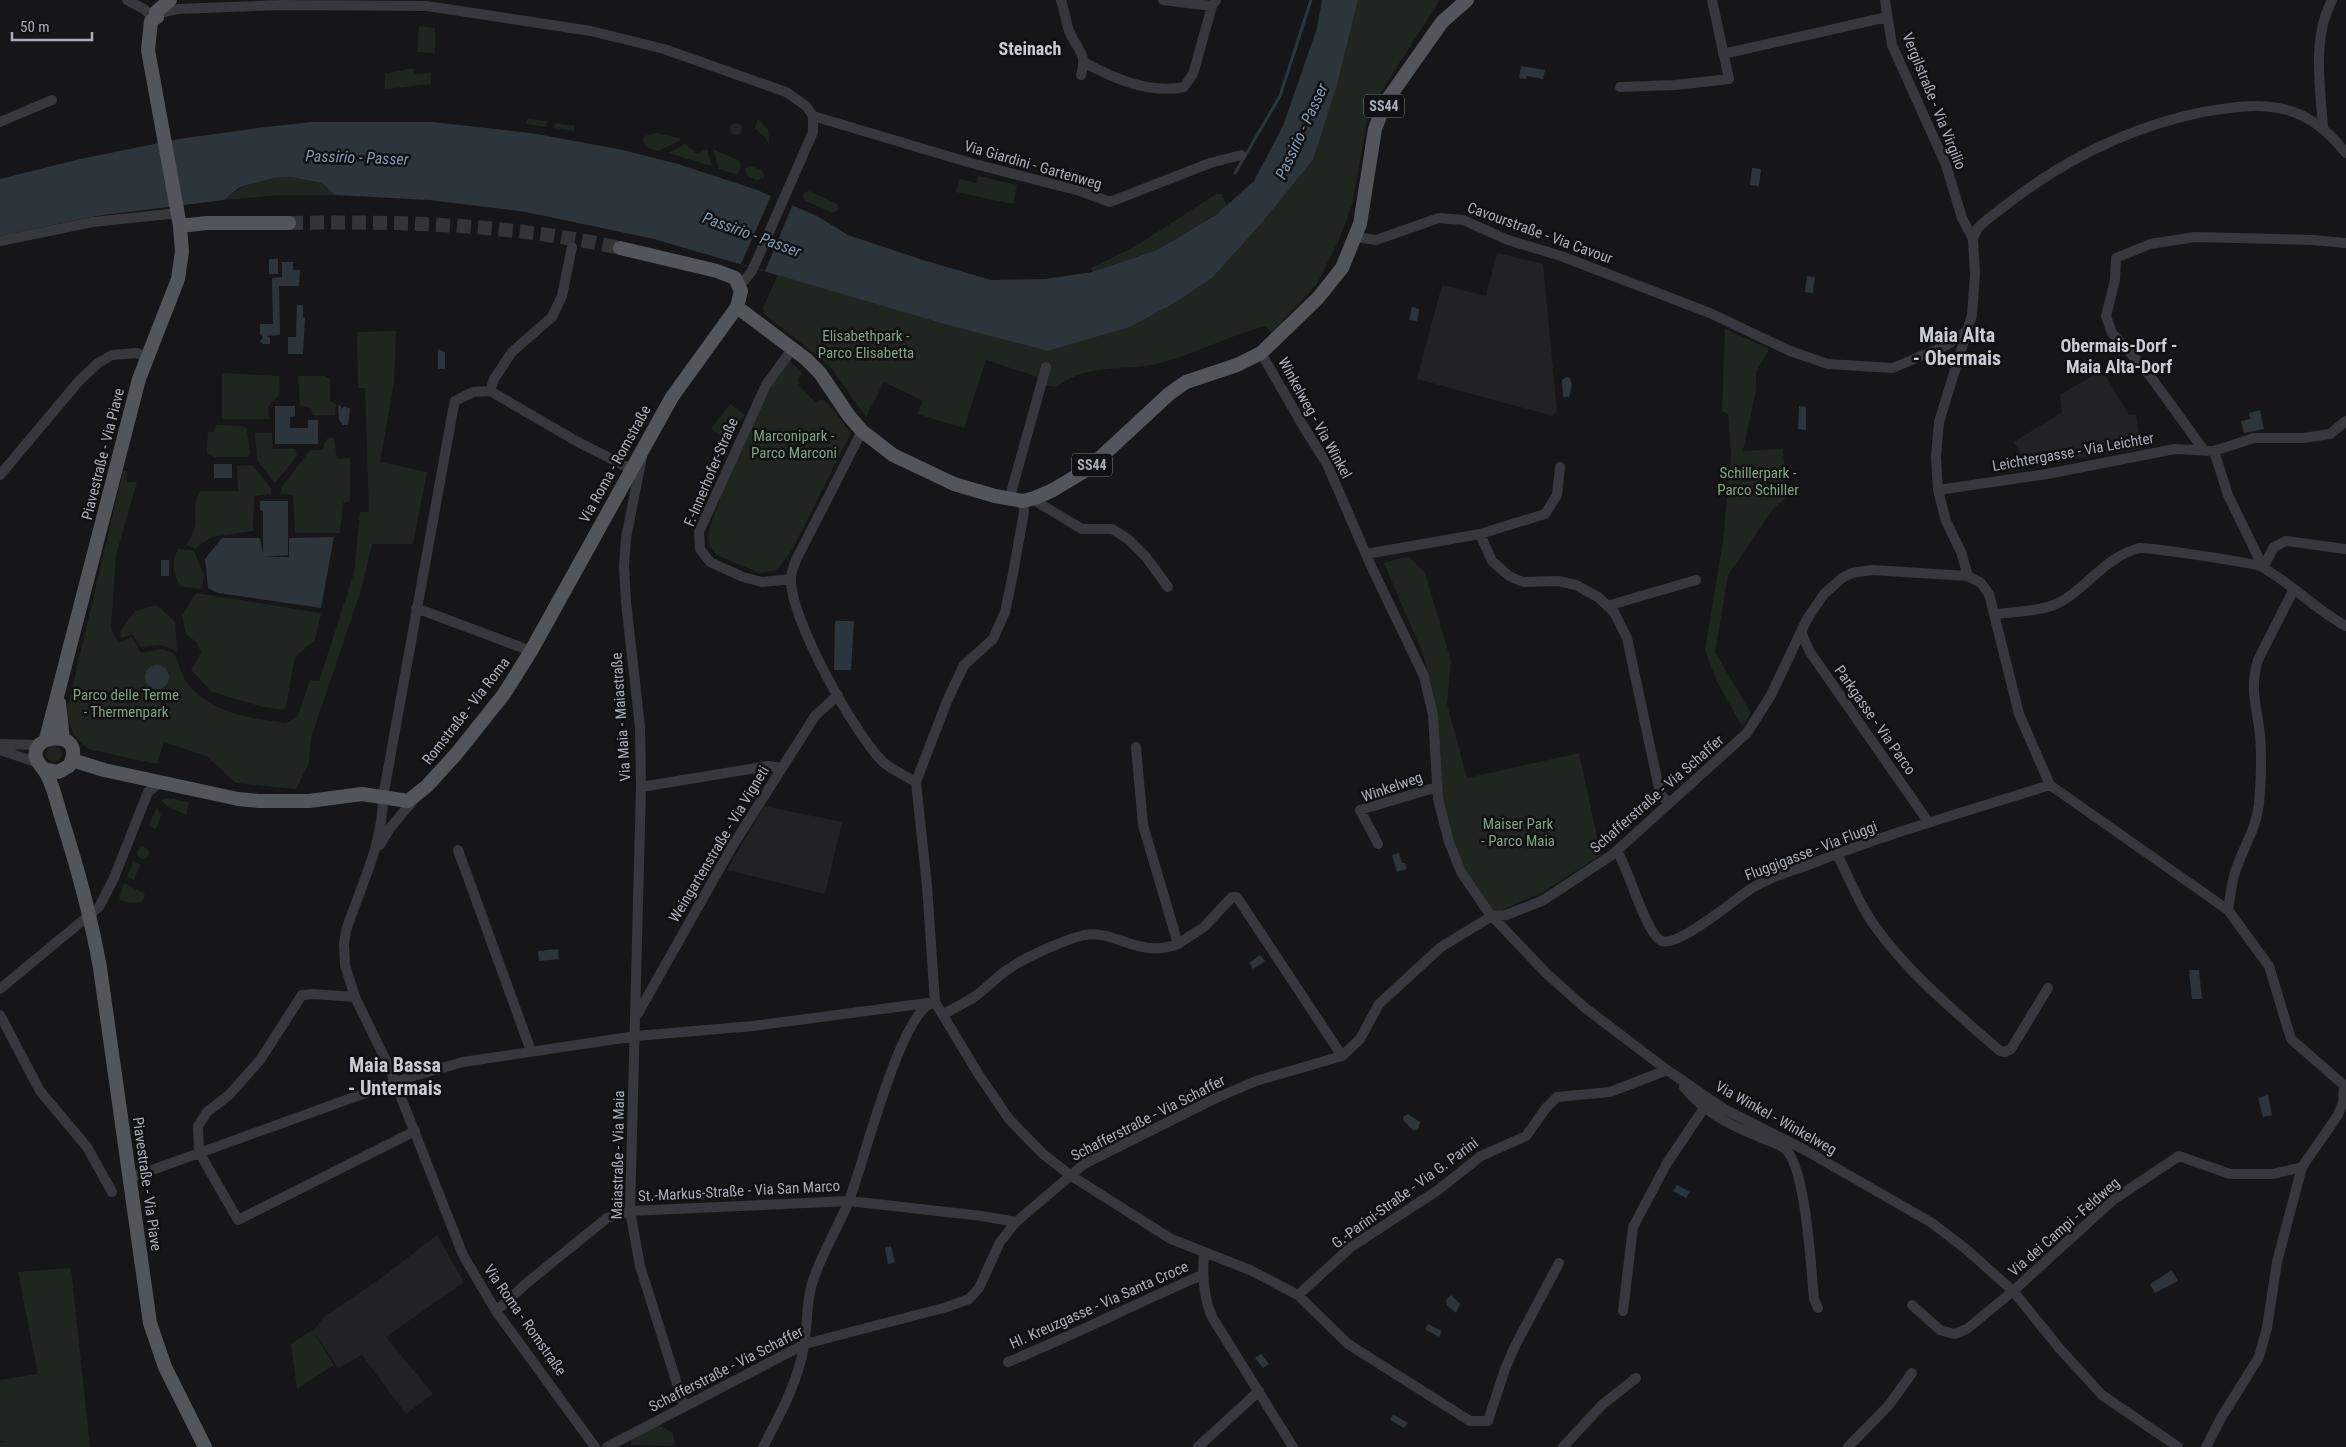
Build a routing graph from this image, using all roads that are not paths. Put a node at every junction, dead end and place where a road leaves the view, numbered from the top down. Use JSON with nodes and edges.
{"nodes":[{"id":1,"x":126,"y":0,"type":"edge"},
{"id":2,"x":170,"y":0,"type":"edge"},
{"id":3,"x":1062,"y":0,"type":"edge"},
{"id":4,"x":1163,"y":0,"type":"edge"},
{"id":5,"x":1467,"y":0,"type":"edge"},
{"id":6,"x":1712,"y":0,"type":"edge"},
{"id":7,"x":1885,"y":0,"type":"edge"},
{"id":8,"x":2332,"y":0,"type":"edge"},
{"id":9,"x":357,"y":2,"type":"edge"},
{"id":10,"x":1214,"y":3,"type":"edge"},
{"id":11,"x":153,"y":15,"type":"junction"},
{"id":12,"x":1886,"y":17,"type":"junction"},
{"id":13,"x":1723,"y":54,"type":"junction"},
{"id":14,"x":1084,"y":58,"type":"junction"},
{"id":15,"x":1081,"y":75,"type":"dead end"},
{"id":16,"x":1620,"y":86,"type":"dead end"},
{"id":17,"x":52,"y":100,"type":"dead end"},
{"id":18,"x":813,"y":116,"type":"junction"},
{"id":19,"x":0,"y":122,"type":"edge"},
{"id":20,"x":2322,"y":127,"type":"junction"},
{"id":21,"x":2346,"y":153,"type":"edge"},
{"id":22,"x":1240,"y":155,"type":"dead end"},
{"id":23,"x":178,"y":216,"type":"junction"},
{"id":24,"x":289,"y":223,"type":"tunnel mouth"},
{"id":25,"x":1356,"y":237,"type":"junction"},
{"id":26,"x":1973,"y":239,"type":"junction"},
{"id":27,"x":0,"y":241,"type":"edge"},
{"id":28,"x":2346,"y":243,"type":"edge"},
{"id":29,"x":572,"y":247,"type":"dead end"},
{"id":30,"x":620,"y":248,"type":"tunnel mouth"},
{"id":31,"x":740,"y":286,"type":"junction"},
{"id":32,"x":737,"y":307,"type":"junction"},
{"id":33,"x":1965,"y":333,"type":"junction"},
{"id":34,"x":793,"y":348,"type":"junction"},
{"id":35,"x":1262,"y":353,"type":"junction"},
{"id":36,"x":147,"y":357,"type":"junction"},
{"id":37,"x":1046,"y":367,"type":"dead end"},
{"id":38,"x":490,"y":391,"type":"junction"},
{"id":39,"x":2346,"y":421,"type":"edge"},
{"id":40,"x":862,"y":431,"type":"junction"},
{"id":41,"x":643,"y":447,"type":"junction"},
{"id":42,"x":2203,"y":449,"type":"junction"},
{"id":43,"x":2214,"y":451,"type":"junction"},
{"id":44,"x":1560,"y":467,"type":"dead end"},
{"id":45,"x":631,"y":469,"type":"junction"},
{"id":46,"x":0,"y":475,"type":"edge"},
{"id":47,"x":1938,"y":490,"type":"junction"},
{"id":48,"x":1022,"y":500,"type":"junction"},
{"id":49,"x":1480,"y":534,"type":"junction"},
{"id":50,"x":2346,"y":549,"type":"edge"},
{"id":51,"x":1366,"y":554,"type":"junction"},
{"id":52,"x":2263,"y":567,"type":"junction"},
{"id":53,"x":1968,"y":576,"type":"junction"},
{"id":54,"x":791,"y":579,"type":"junction"},
{"id":55,"x":1696,"y":580,"type":"dead end"},
{"id":56,"x":1168,"y":587,"type":"dead end"},
{"id":57,"x":2294,"y":588,"type":"junction"},
{"id":58,"x":1608,"y":606,"type":"junction"},
{"id":59,"x":416,"y":608,"type":"junction"},
{"id":60,"x":1994,"y":614,"type":"junction"},
{"id":61,"x":2346,"y":626,"type":"edge"},
{"id":62,"x":1801,"y":632,"type":"junction"},
{"id":63,"x":533,"y":648,"type":"junction"},
{"id":64,"x":58,"y":693,"type":"junction"},
{"id":65,"x":838,"y":695,"type":"junction"},
{"id":66,"x":63,"y":739,"type":"junction"},
{"id":67,"x":42,"y":742,"type":"junction"},
{"id":68,"x":0,"y":744,"type":"edge"},
{"id":69,"x":1136,"y":747,"type":"dead end"},
{"id":70,"x":0,"y":750,"type":"edge"},
{"id":71,"x":72,"y":760,"type":"junction"},
{"id":72,"x":41,"y":766,"type":"junction"},
{"id":73,"x":782,"y":768,"type":"junction"},
{"id":74,"x":58,"y":772,"type":"junction"},
{"id":75,"x":162,"y":782,"type":"junction"},
{"id":76,"x":916,"y":782,"type":"junction"},
{"id":77,"x":2050,"y":785,"type":"junction"},
{"id":78,"x":641,"y":786,"type":"junction"},
{"id":79,"x":1437,"y":787,"type":"junction"},
{"id":80,"x":53,"y":791,"type":"junction"},
{"id":81,"x":419,"y":794,"type":"junction"},
{"id":82,"x":383,"y":797,"type":"junction"},
{"id":83,"x":1668,"y":802,"type":"junction"},
{"id":84,"x":1929,"y":823,"type":"junction"},
{"id":85,"x":1378,"y":844,"type":"dead end"},
{"id":86,"x":458,"y":850,"type":"dead end"},
{"id":87,"x":1617,"y":850,"type":"junction"},
{"id":88,"x":1837,"y":854,"type":"junction"},
{"id":89,"x":374,"y":855,"type":"junction"},
{"id":90,"x":2228,"y":910,"type":"junction"},
{"id":91,"x":90,"y":914,"type":"junction"},
{"id":92,"x":1492,"y":916,"type":"junction"},
{"id":93,"x":1178,"y":944,"type":"junction"},
{"id":94,"x":2048,"y":988,"type":"dead end"},
{"id":95,"x":0,"y":989,"type":"edge"},
{"id":96,"x":355,"y":997,"type":"junction"},
{"id":97,"x":935,"y":1002,"type":"junction"},
{"id":98,"x":944,"y":1014,"type":"junction"},
{"id":99,"x":0,"y":1015,"type":"edge"},
{"id":100,"x":636,"y":1016,"type":"junction"},
{"id":101,"x":636,"y":1036,"type":"junction"},
{"id":102,"x":531,"y":1051,"type":"junction"},
{"id":103,"x":1342,"y":1056,"type":"junction"},
{"id":104,"x":1667,"y":1070,"type":"junction"},
{"id":105,"x":1678,"y":1078,"type":"junction"},
{"id":106,"x":2345,"y":1086,"type":"edge"},
{"id":107,"x":397,"y":1088,"type":"junction"},
{"id":108,"x":1704,"y":1108,"type":"junction"},
{"id":109,"x":415,"y":1131,"type":"junction"},
{"id":110,"x":199,"y":1152,"type":"junction"},
{"id":111,"x":2302,"y":1167,"type":"junction"},
{"id":112,"x":1070,"y":1175,"type":"junction"},
{"id":113,"x":130,"y":1178,"type":"junction"},
{"id":114,"x":112,"y":1192,"type":"dead end"},
{"id":115,"x":849,"y":1201,"type":"junction"},
{"id":116,"x":630,"y":1211,"type":"junction"},
{"id":117,"x":1016,"y":1222,"type":"junction"},
{"id":118,"x":1204,"y":1254,"type":"junction"},
{"id":119,"x":1559,"y":1263,"type":"dead end"},
{"id":120,"x":1202,"y":1274,"type":"junction"},
{"id":121,"x":2013,"y":1291,"type":"junction"},
{"id":122,"x":1298,"y":1295,"type":"junction"},
{"id":123,"x":1912,"y":1305,"type":"dead end"},
{"id":124,"x":1818,"y":1308,"type":"dead end"},
{"id":125,"x":496,"y":1311,"type":"junction"},
{"id":126,"x":1623,"y":1311,"type":"dead end"},
{"id":127,"x":805,"y":1344,"type":"junction"},
{"id":128,"x":1008,"y":1362,"type":"dead end"},
{"id":129,"x":1912,"y":1373,"type":"dead end"},
{"id":130,"x":1636,"y":1378,"type":"dead end"},
{"id":131,"x":1259,"y":1391,"type":"junction"},
{"id":132,"x":684,"y":1406,"type":"junction"},
{"id":133,"x":205,"y":1447,"type":"edge"},
{"id":134,"x":595,"y":1447,"type":"edge"},
{"id":135,"x":606,"y":1447,"type":"edge"},
{"id":136,"x":763,"y":1447,"type":"edge"},
{"id":137,"x":1198,"y":1447,"type":"edge"},
{"id":138,"x":1293,"y":1447,"type":"edge"},
{"id":139,"x":1563,"y":1447,"type":"edge"},
{"id":140,"x":1848,"y":1447,"type":"edge"},
{"id":141,"x":2178,"y":1447,"type":"edge"},
{"id":142,"x":2206,"y":1447,"type":"edge"}],
"edges":[{"from":1,"to":11,"type":"street"},
{"from":2,"to":11,"type":"main road"},
{"from":3,"to":14,"type":"street"},
{"from":4,"to":10,"type":"street"},
{"from":5,"to":25,"type":"main road","number":"SS44"},
{"from":6,"to":13,"type":"street"},
{"from":7,"to":12,"type":"street","name":"Vergilstraße - Via Virgilio"},
{"from":8,"to":20,"type":"street"},
{"from":9,"to":11,"type":"street"},
{"from":9,"to":18,"type":"street"},
{"from":10,"to":14,"type":"street"},
{"from":11,"to":23,"type":"main road","name":"Piavestraße - Via Piave"},
{"from":12,"to":13,"type":"street"},
{"from":12,"to":26,"type":"street","name":"Vergilstraße - Via Virgilio"},
{"from":13,"to":16,"type":"street"},
{"from":14,"to":15,"type":"street"},
{"from":17,"to":19,"type":"street"},
{"from":18,"to":22,"type":"street","name":"Via Giardini - Gartenweg"},
{"from":18,"to":31,"type":"street"},
{"from":20,"to":21,"type":"street"},
{"from":20,"to":26,"type":"street"},
{"from":23,"to":24,"type":"main road"},
{"from":23,"to":27,"type":"street"},
{"from":23,"to":36,"type":"main road","name":"Piavestraße - Via Piave"},
{"from":25,"to":33,"type":"street","name":"Cavourstraße - Via Cavour"},
{"from":25,"to":35,"type":"main road","number":"SS44"},
{"from":26,"to":33,"type":"street"},
{"from":28,"to":42,"type":"street"},
{"from":29,"to":38,"type":"street"},
{"from":30,"to":31,"type":"main road"},
{"from":31,"to":32,"type":"main road"},
{"from":32,"to":34,"type":"main road"},
{"from":32,"to":41,"type":"main road","name":"Via Roma - Romstraße"},
{"from":33,"to":47,"type":"street"},
{"from":34,"to":40,"type":"main road"},
{"from":34,"to":54,"type":"street","name":"F.-Innerhofer-Straße"},
{"from":35,"to":48,"type":"main road","number":"SS44"},
{"from":35,"to":51,"type":"street","name":"Winkelweg - Via Winkel"},
{"from":36,"to":46,"type":"street"},
{"from":36,"to":64,"type":"main road","name":"Piavestraße - Via Piave"},
{"from":37,"to":48,"type":"street"},
{"from":38,"to":45,"type":"street"},
{"from":38,"to":59,"type":"street"},
{"from":39,"to":43,"type":"street","name":"Leichtergasse - Via Leichter"},
{"from":40,"to":48,"type":"main road"},
{"from":40,"to":54,"type":"street"},
{"from":41,"to":45,"type":"main road","name":"Via Roma - Romstraße"},
{"from":41,"to":78,"type":"street","name":"Via Maia - Maiastraße"},
{"from":42,"to":43,"type":"street","name":"Leichtergasse - Via Leichter"},
{"from":42,"to":47,"type":"street","name":"Leichtergasse - Via Leichter"},
{"from":43,"to":52,"type":"street"},
{"from":44,"to":49,"type":"street"},
{"from":45,"to":63,"type":"main road","name":"Via Roma - Romstraße"},
{"from":47,"to":53,"type":"street"},
{"from":48,"to":56,"type":"street"},
{"from":48,"to":76,"type":"street"},
{"from":49,"to":51,"type":"street"},
{"from":49,"to":58,"type":"street"},
{"from":50,"to":52,"type":"street"},
{"from":51,"to":79,"type":"street","name":"Winkelweg - Via Winkel"},
{"from":52,"to":57,"type":"street"},
{"from":52,"to":60,"type":"street"},
{"from":53,"to":60,"type":"street"},
{"from":53,"to":62,"type":"street","name":"Schafferstraße - Via Schaffer"},
{"from":54,"to":65,"type":"street"},
{"from":55,"to":58,"type":"street"},
{"from":57,"to":61,"type":"street"},
{"from":57,"to":90,"type":"street"},
{"from":58,"to":83,"type":"street"},
{"from":59,"to":63,"type":"street"},
{"from":59,"to":82,"type":"street"},
{"from":60,"to":77,"type":"street"},
{"from":62,"to":83,"type":"street","name":"Schafferstraße - Via Schaffer"},
{"from":62,"to":84,"type":"street","name":"Parkgasse - Via Parco"},
{"from":63,"to":81,"type":"main road","name":"Romstraße - Via Roma"},
{"from":64,"to":66,"type":"main road","name":"Piavestraße - Via Piave"},
{"from":64,"to":67,"type":"main road","name":"Piavestraße - Via Piave"},
{"from":65,"to":73,"type":"street","name":"Weingartenstraße - Via Vigneti"},
{"from":65,"to":76,"type":"street"},
{"from":66,"to":67,"type":"main road"},
{"from":66,"to":71,"type":"main road","name":"Piavestraße - Via Piave"},
{"from":67,"to":68,"type":"street"},
{"from":67,"to":72,"type":"main road","name":"Piavestraße - Via Piave"},
{"from":69,"to":93,"type":"street"},
{"from":70,"to":72,"type":"street"},
{"from":71,"to":74,"type":"main road"},
{"from":71,"to":75,"type":"main road"},
{"from":72,"to":74,"type":"main road"},
{"from":72,"to":80,"type":"main road","name":"Piavestraße - Via Piave"},
{"from":73,"to":78,"type":"street"},
{"from":73,"to":100,"type":"street","name":"Weingartenstraße - Via Vigneti"},
{"from":74,"to":80,"type":"main road"},
{"from":75,"to":82,"type":"main road"},
{"from":75,"to":91,"type":"street"},
{"from":76,"to":97,"type":"street"},
{"from":77,"to":84,"type":"street","name":"Fluggigasse - Via Fluggi"},
{"from":77,"to":90,"type":"street"},
{"from":78,"to":100,"type":"street","name":"Via Maia - Maiastraße"},
{"from":79,"to":85,"type":"street","name":"Winkelweg"},
{"from":79,"to":92,"type":"street","name":"Winkelweg - Via Winkel"},
{"from":80,"to":91,"type":"main road","name":"Piavestraße - Via Piave"},
{"from":81,"to":82,"type":"main road"},
{"from":81,"to":89,"type":"street","name":"Romstraße - Via Roma"},
{"from":82,"to":89,"type":"street"},
{"from":83,"to":87,"type":"street","name":"Schafferstraße - Via Schaffer"},
{"from":84,"to":88,"type":"street","name":"Fluggigasse - Via Fluggi"},
{"from":86,"to":102,"type":"street"},
{"from":87,"to":88,"type":"street","name":"Fluggigasse - Via Fluggi"},
{"from":87,"to":92,"type":"street","name":"Schafferstraße - Via Schaffer"},
{"from":88,"to":94,"type":"street"},
{"from":89,"to":96,"type":"street"},
{"from":90,"to":106,"type":"street"},
{"from":91,"to":95,"type":"street"},
{"from":91,"to":113,"type":"main road","name":"Piavestraße - Via Piave"},
{"from":92,"to":103,"type":"street","name":"Schafferstraße - Via Schaffer"},
{"from":92,"to":104,"type":"street","name":"Via Winkel - Winkelweg"},
{"from":93,"to":98,"type":"street"},
{"from":93,"to":103,"type":"street"},
{"from":96,"to":107,"type":"street"},
{"from":96,"to":110,"type":"street"},
{"from":97,"to":98,"type":"street"},
{"from":97,"to":101,"type":"street"},
{"from":97,"to":115,"type":"street"},
{"from":98,"to":112,"type":"street"},
{"from":99,"to":114,"type":"street"},
{"from":100,"to":101,"type":"street","name":"Maiastraße - Via Maia"},
{"from":101,"to":102,"type":"street"},
{"from":101,"to":116,"type":"street","name":"Maiastraße - Via Maia"},
{"from":102,"to":107,"type":"street"},
{"from":103,"to":112,"type":"street","name":"Schafferstraße - Via Schaffer"},
{"from":104,"to":105,"type":"street","name":"Via Winkel - Winkelweg"},
{"from":104,"to":122,"type":"street","name":"G.-Parini-Straße - Via G. Parini"},
{"from":105,"to":108,"type":"street"},
{"from":105,"to":121,"type":"street","name":"Via Winkel - Winkelweg"},
{"from":106,"to":111,"type":"street"},
{"from":107,"to":109,"type":"street","name":"Via Roma - Romstraße"},
{"from":107,"to":110,"type":"street"},
{"from":108,"to":124,"type":"street"},
{"from":108,"to":126,"type":"street"},
{"from":109,"to":110,"type":"street"},
{"from":109,"to":125,"type":"street","name":"Via Roma - Romstraße"},
{"from":110,"to":113,"type":"street"},
{"from":111,"to":121,"type":"street","name":"Via dei Campi - Feldweg"},
{"from":111,"to":142,"type":"street"},
{"from":112,"to":117,"type":"street","name":"Schafferstraße - Via Schaffer"},
{"from":112,"to":118,"type":"street"},
{"from":113,"to":133,"type":"main road","name":"Piavestraße - Via Piave"},
{"from":115,"to":116,"type":"street","name":"St.-Markus-Straße - Via San Marco"},
{"from":115,"to":117,"type":"street","name":"St.-Markus-Straße - Via San Marco"},
{"from":115,"to":127,"type":"street"},
{"from":116,"to":125,"type":"street","name":"St.-Markus-Straße - Via San Marco"},
{"from":116,"to":132,"type":"street","name":"Maiastraße - Via Maia"},
{"from":117,"to":127,"type":"street","name":"Schafferstraße - Via Schaffer"},
{"from":118,"to":120,"type":"street"},
{"from":118,"to":122,"type":"street"},
{"from":119,"to":122,"type":"street"},
{"from":120,"to":128,"type":"street","name":"Hl. Kreuzgasse - Via Santa Croce"},
{"from":120,"to":131,"type":"street"},
{"from":121,"to":123,"type":"street"},
{"from":121,"to":141,"type":"street","name":"Via Winkel - Winkelweg"},
{"from":125,"to":134,"type":"street","name":"Via Roma - Romstraße"},
{"from":127,"to":132,"type":"street","name":"Schafferstraße - Via Schaffer"},
{"from":127,"to":136,"type":"street"},
{"from":129,"to":140,"type":"street"},
{"from":130,"to":139,"type":"street"},
{"from":131,"to":137,"type":"street"},
{"from":131,"to":138,"type":"street"},
{"from":132,"to":135,"type":"street","name":"Schafferstraße - Via Schaffer"}]}
